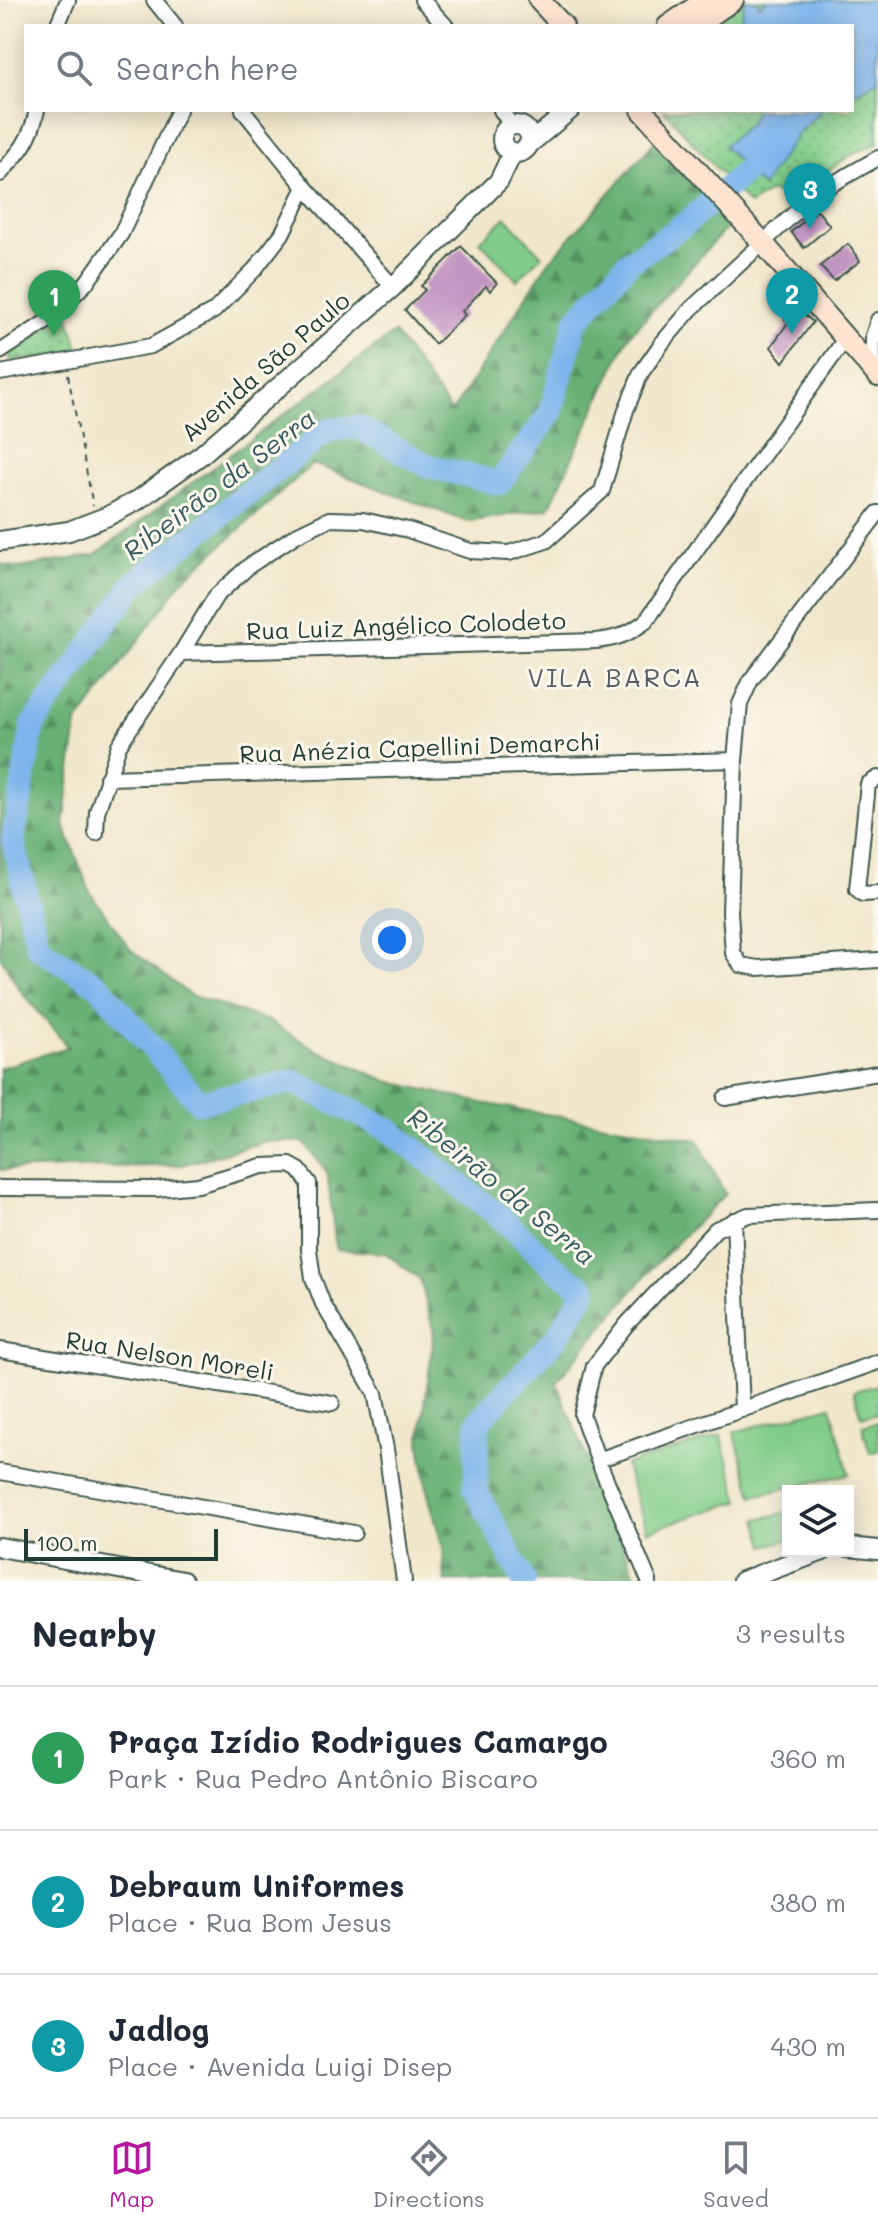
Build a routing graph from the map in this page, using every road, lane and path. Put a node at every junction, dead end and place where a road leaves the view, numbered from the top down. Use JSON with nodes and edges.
{"nodes":[{"id":1,"x":68,"y":0,"type":"edge"},
{"id":2,"x":154,"y":0,"type":"edge"},
{"id":3,"x":422,"y":0,"type":"edge"},
{"id":4,"x":539,"y":0,"type":"edge"},
{"id":5,"x":706,"y":0,"type":"edge"},
{"id":6,"x":733,"y":0,"type":"edge"},
{"id":7,"x":58,"y":24,"type":"edge"},
{"id":8,"x":173,"y":24,"type":"edge"},
{"id":9,"x":444,"y":24,"type":"edge"},
{"id":10,"x":561,"y":24,"type":"edge"},
{"id":11,"x":671,"y":24,"type":"edge"},
{"id":12,"x":698,"y":24,"type":"edge"},
{"id":13,"x":37,"y":112,"type":"edge"},
{"id":14,"x":178,"y":112,"type":"edge"},
{"id":15,"x":245,"y":112,"type":"edge"},
{"id":16,"x":550,"y":112,"type":"edge"},
{"id":17,"x":567,"y":112,"type":"edge"},
{"id":18,"x":644,"y":112,"type":"edge"},
{"id":19,"x":511,"y":121,"type":"edge"},
{"id":20,"x":520,"y":149,"type":"junction"},
{"id":21,"x":878,"y":158,"type":"edge"},
{"id":22,"x":0,"y":174,"type":"edge"},
{"id":23,"x":305,"y":187,"type":"junction"},
{"id":24,"x":757,"y":236,"type":"junction"},
{"id":25,"x":393,"y":287,"type":"junction"},
{"id":26,"x":878,"y":320,"type":"edge"},
{"id":27,"x":845,"y":339,"type":"junction"},
{"id":28,"x":0,"y":352,"type":"edge"},
{"id":29,"x":65,"y":362,"type":"junction"},
{"id":30,"x":0,"y":373,"type":"edge"},
{"id":31,"x":876,"y":374,"type":"edge"},
{"id":32,"x":878,"y":513,"type":"edge"},
{"id":33,"x":96,"y":521,"type":"junction"},
{"id":34,"x":0,"y":541,"type":"edge"},
{"id":35,"x":181,"y":653,"type":"junction"},
{"id":36,"x":735,"y":760,"type":"junction"},
{"id":37,"x":107,"y":778,"type":"junction"},
{"id":38,"x":873,"y":781,"type":"edge"},
{"id":39,"x":96,"y":833,"type":"dead end"},
{"id":40,"x":878,"y":893,"type":"edge"},
{"id":41,"x":878,"y":960,"type":"edge"},
{"id":42,"x":878,"y":1073,"type":"edge"},
{"id":43,"x":725,"y":1098,"type":"dead end"},
{"id":44,"x":0,"y":1188,"type":"edge"},
{"id":45,"x":878,"y":1210,"type":"edge"},
{"id":46,"x":734,"y":1220,"type":"junction"},
{"id":47,"x":0,"y":1350,"type":"edge"},
{"id":48,"x":878,"y":1362,"type":"edge"},
{"id":49,"x":332,"y":1403,"type":"dead end"},
{"id":50,"x":742,"y":1410,"type":"junction"},
{"id":51,"x":598,"y":1460,"type":"junction"},
{"id":52,"x":0,"y":1472,"type":"edge"},
{"id":53,"x":354,"y":1533,"type":"dead end"},
{"id":54,"x":0,"y":1547,"type":"edge"},
{"id":55,"x":854,"y":1548,"type":"edge"},
{"id":56,"x":878,"y":1550,"type":"edge"},
{"id":57,"x":807,"y":1557,"type":"edge"},
{"id":58,"x":183,"y":1581,"type":"edge"},
{"id":59,"x":404,"y":1581,"type":"edge"},
{"id":60,"x":649,"y":1581,"type":"edge"},
{"id":61,"x":742,"y":1581,"type":"edge"}],
"edges":[{"from":1,"to":7,"type":"street"},
{"from":2,"to":8,"type":"street"},
{"from":3,"to":9,"type":"street"},
{"from":4,"to":10,"type":"main road"},
{"from":5,"to":11,"type":"main road"},
{"from":6,"to":12,"type":"main road"},
{"from":13,"to":22,"type":"street"},
{"from":14,"to":28,"type":"street"},
{"from":15,"to":23,"type":"street"},
{"from":16,"to":19,"type":"street"},
{"from":17,"to":20,"type":"street"},
{"from":18,"to":24,"type":"main road"},
{"from":19,"to":20,"type":"street"},
{"from":19,"to":20,"type":"street"},
{"from":20,"to":25,"type":"street","name":"Avenida São Paulo"},
{"from":21,"to":24,"type":"street"},
{"from":23,"to":25,"type":"street"},
{"from":23,"to":29,"type":"street"},
{"from":24,"to":27,"type":"main road"},
{"from":24,"to":35,"type":"street"},
{"from":25,"to":33,"type":"street","name":"Avenida São Paulo"},
{"from":26,"to":31,"type":"street"},
{"from":27,"to":31,"type":"main road"},
{"from":27,"to":35,"type":"street","name":"Rua Luiz Angélico Colodeto"},
{"from":29,"to":30,"type":"street"},
{"from":29,"to":33,"type":"path"},
{"from":32,"to":36,"type":"street"},
{"from":33,"to":34,"type":"street","name":"Avenida São Paulo"},
{"from":35,"to":37,"type":"street"},
{"from":36,"to":37,"type":"street","name":"Rua Anézia Capellini Demarchi"},
{"from":36,"to":41,"type":"street"},
{"from":37,"to":39,"type":"street"},
{"from":38,"to":40,"type":"street"},
{"from":42,"to":43,"type":"street"},
{"from":44,"to":59,"type":"street"},
{"from":45,"to":46,"type":"street"},
{"from":46,"to":50,"type":"street"},
{"from":46,"to":51,"type":"street"},
{"from":47,"to":49,"type":"street","name":"Rua Nelson Moreli"},
{"from":48,"to":50,"type":"street"},
{"from":50,"to":51,"type":"street"},
{"from":51,"to":60,"type":"street"},
{"from":52,"to":53,"type":"street"},
{"from":54,"to":58,"type":"street"},
{"from":55,"to":56,"type":"street"},
{"from":57,"to":61,"type":"street"}]}
